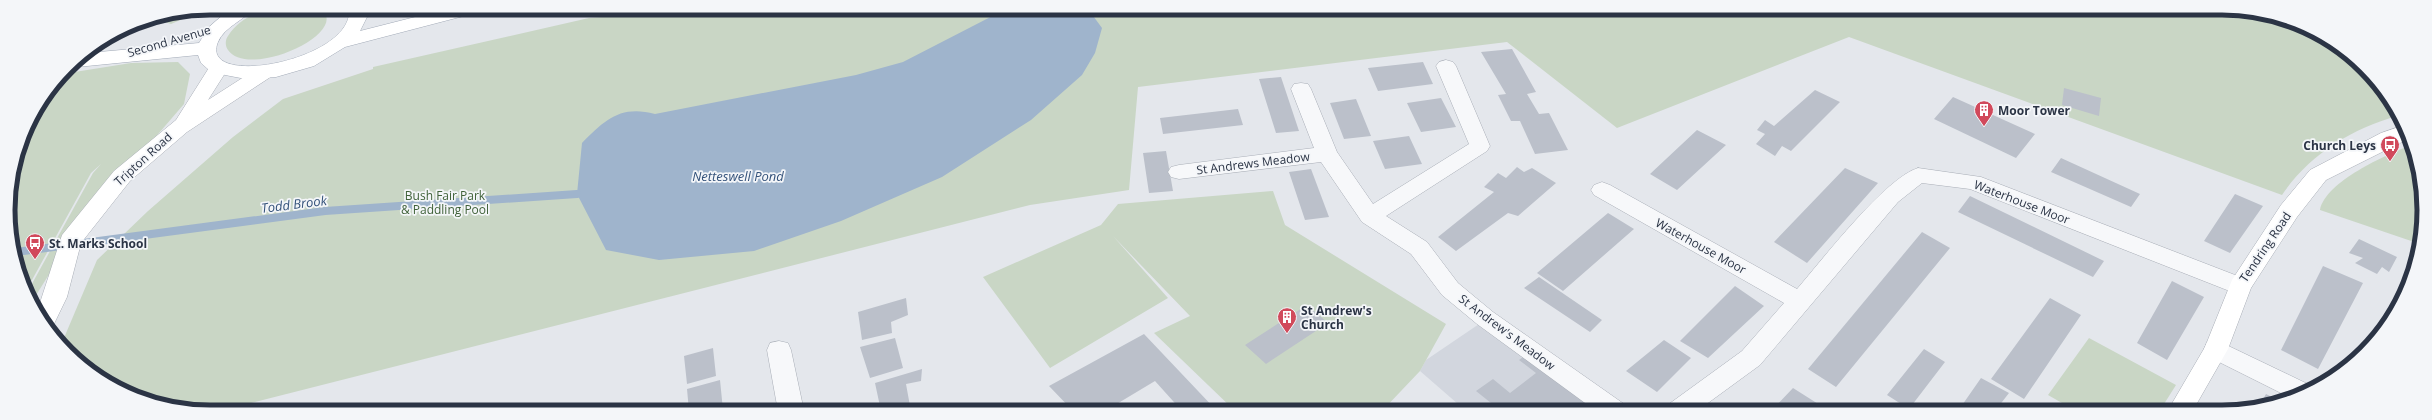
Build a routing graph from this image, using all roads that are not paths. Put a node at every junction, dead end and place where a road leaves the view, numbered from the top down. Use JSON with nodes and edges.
{"nodes":[{"id":1,"x":234,"y":15,"type":"edge"},
{"id":2,"x":358,"y":15,"type":"edge"},
{"id":3,"x":445,"y":15,"type":"edge"},
{"id":4,"x":217,"y":27,"type":"junction"},
{"id":5,"x":340,"y":42,"type":"junction"},
{"id":6,"x":206,"y":48,"type":"junction"},
{"id":7,"x":121,"y":55,"type":"junction"},
{"id":8,"x":85,"y":60,"type":"edge"},
{"id":9,"x":1446,"y":66,"type":"dead end"},
{"id":10,"x":219,"y":67,"type":"junction"},
{"id":11,"x":265,"y":72,"type":"junction"},
{"id":12,"x":1301,"y":89,"type":"dead end"},
{"id":13,"x":180,"y":127,"type":"junction"},
{"id":14,"x":2401,"y":133,"type":"edge"},
{"id":15,"x":1327,"y":154,"type":"junction"},
{"id":16,"x":1179,"y":172,"type":"dead end"},
{"id":17,"x":1602,"y":190,"type":"dead end"},
{"id":18,"x":1370,"y":216,"type":"junction"},
{"id":19,"x":2240,"y":286,"type":"junction"},
{"id":20,"x":1800,"y":301,"type":"junction"},
{"id":21,"x":47,"y":316,"type":"edge"},
{"id":22,"x":2216,"y":349,"type":"junction"},
{"id":23,"x":779,"y":350,"type":"dead end"},
{"id":24,"x":2296,"y":390,"type":"edge"},
{"id":25,"x":790,"y":405,"type":"edge"},
{"id":26,"x":1607,"y":405,"type":"edge"},
{"id":27,"x":1686,"y":405,"type":"edge"},
{"id":28,"x":2183,"y":405,"type":"edge"}],
"edges":[{"from":1,"to":4,"type":"street"},
{"from":2,"to":5,"type":"street"},
{"from":3,"to":5,"type":"street"},
{"from":4,"to":6,"type":"street"},
{"from":4,"to":7,"type":"street","name":"Second Avenue"},
{"from":5,"to":11,"type":"street"},
{"from":6,"to":7,"type":"street","name":"Second Avenue"},
{"from":6,"to":10,"type":"street"},
{"from":7,"to":8,"type":"street","name":"Second Avenue"},
{"from":9,"to":18,"type":"street"},
{"from":10,"to":11,"type":"street"},
{"from":10,"to":13,"type":"street","name":"Tripton Road"},
{"from":11,"to":13,"type":"street","name":"Tripton Road"},
{"from":12,"to":15,"type":"street","name":"St Andrews Meadow"},
{"from":13,"to":21,"type":"street","name":"Tripton Road"},
{"from":14,"to":19,"type":"street","name":"Tendring Road"},
{"from":15,"to":16,"type":"street","name":"St Andrews Meadow"},
{"from":15,"to":18,"type":"street","name":"St Andrews Meadow"},
{"from":17,"to":20,"type":"street","name":"Waterhouse Moor"},
{"from":18,"to":26,"type":"street","name":"St Andrew's Meadow"},
{"from":19,"to":20,"type":"street","name":"Waterhouse Moor"},
{"from":19,"to":22,"type":"street","name":"Tendring Road"},
{"from":20,"to":27,"type":"street","name":"Waterhouse Moor"},
{"from":22,"to":24,"type":"street"},
{"from":22,"to":28,"type":"street","name":"Tendring Road"},
{"from":23,"to":25,"type":"street"}]}
